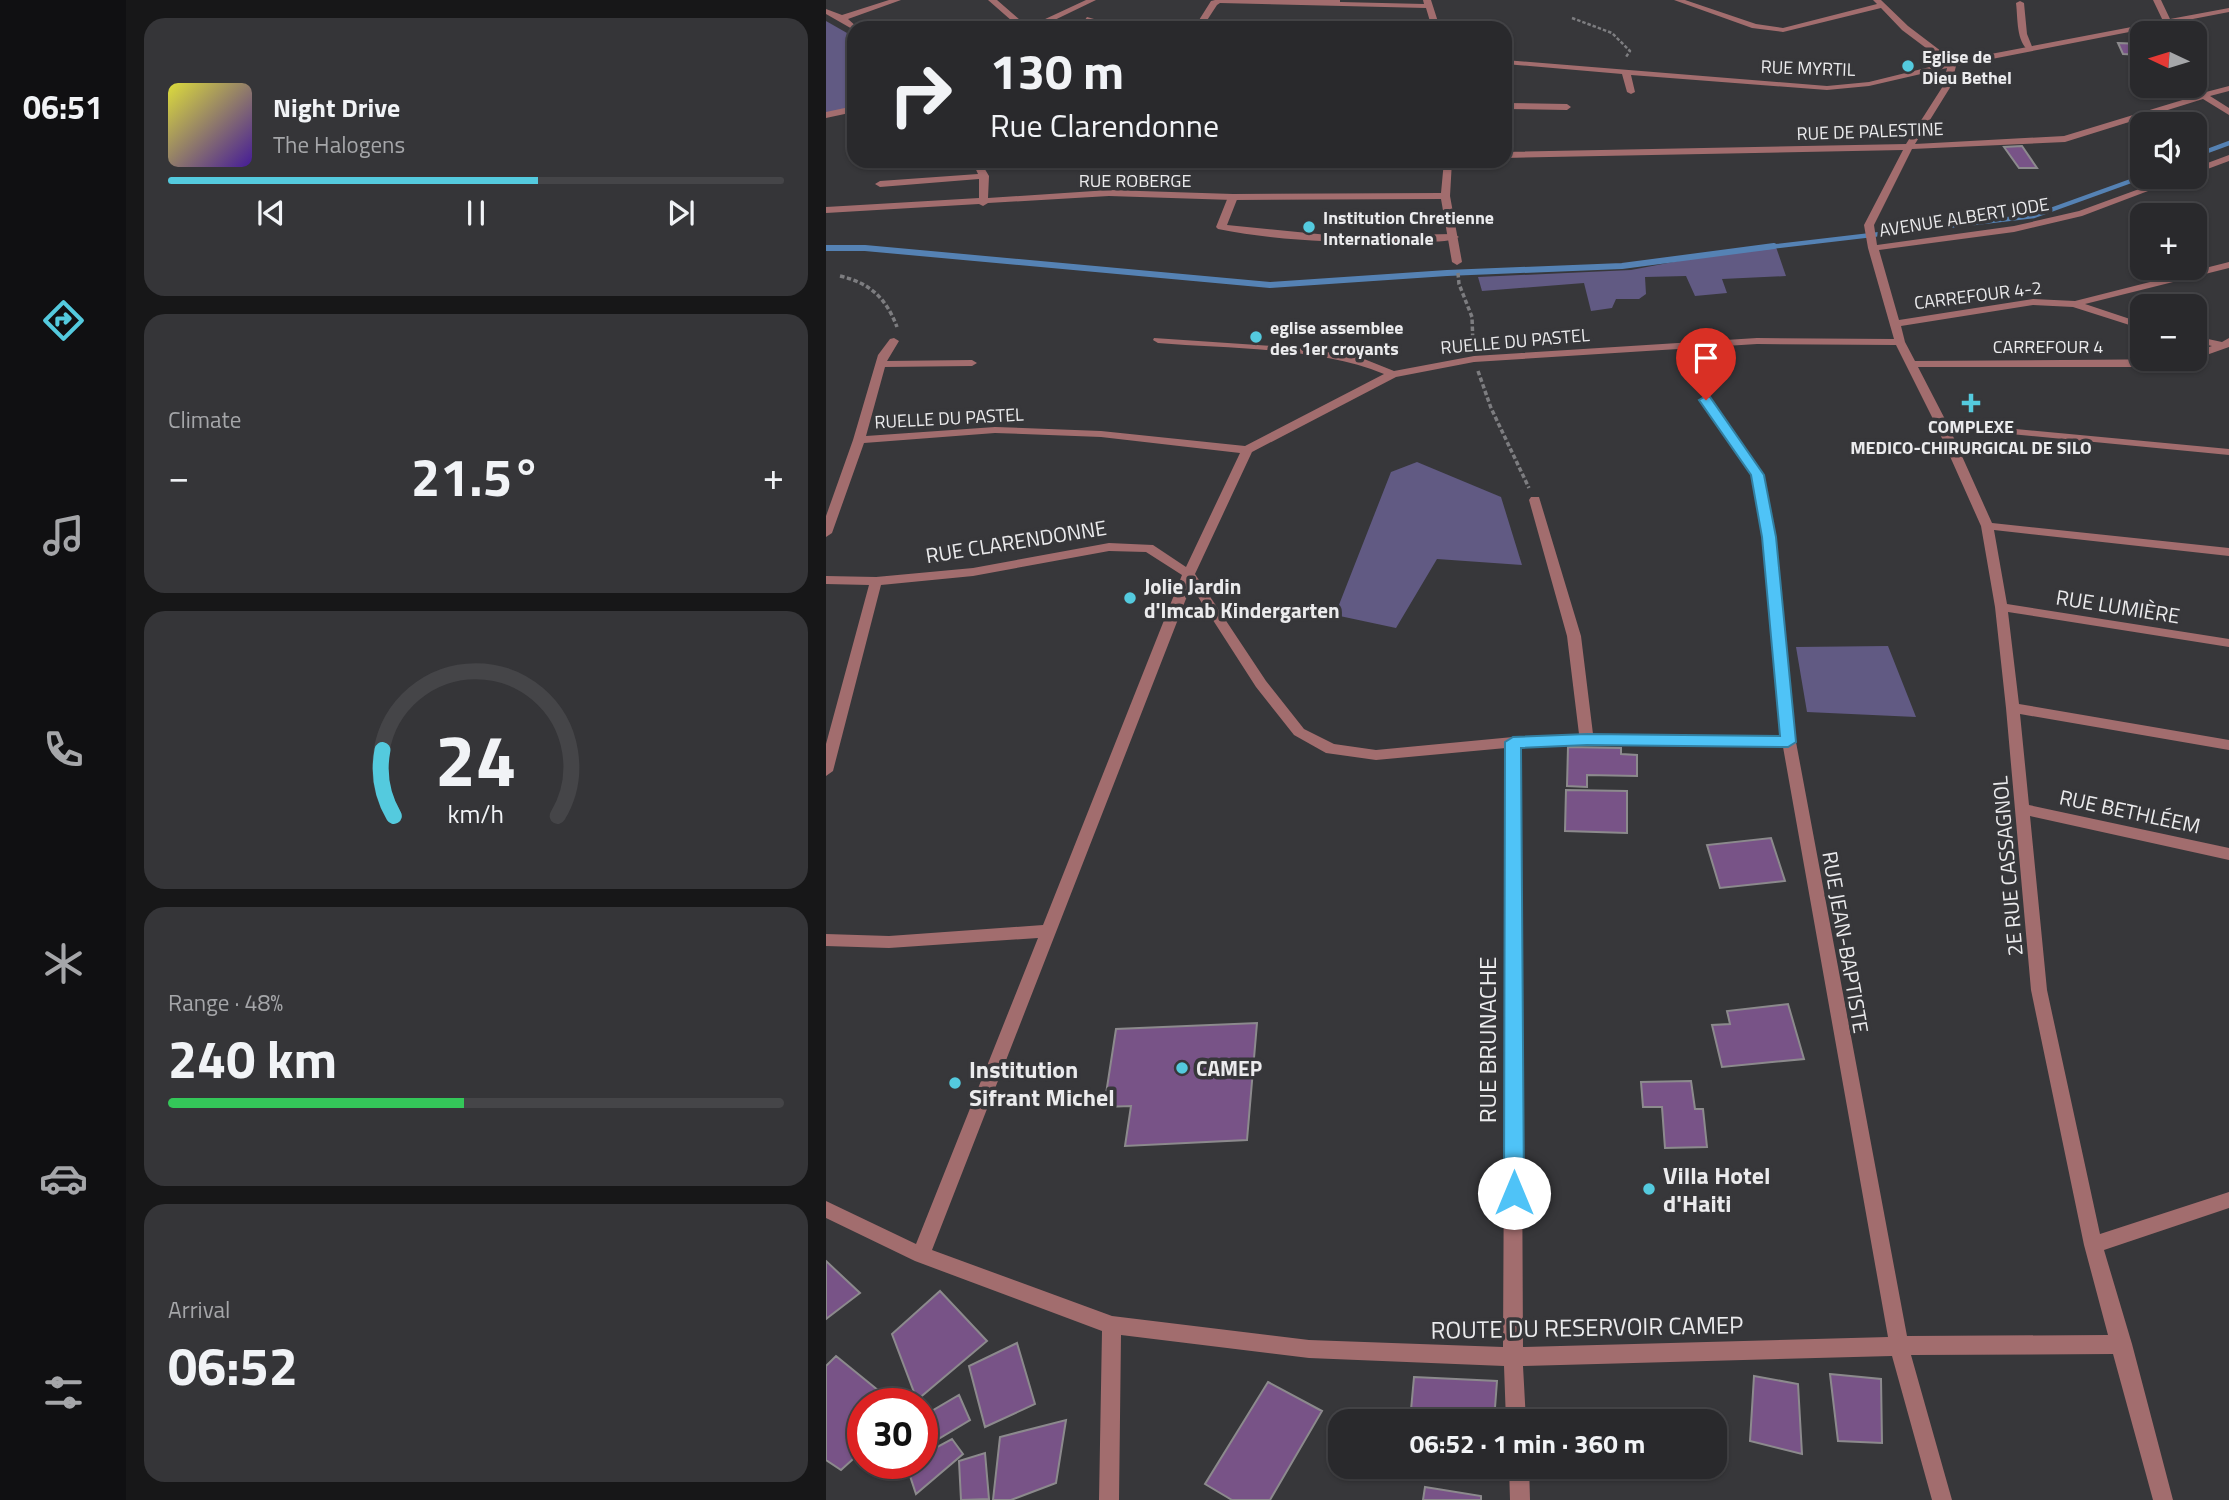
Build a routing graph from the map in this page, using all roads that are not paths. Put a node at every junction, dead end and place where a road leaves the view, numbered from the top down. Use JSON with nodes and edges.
{"nodes":[{"id":1,"x":897,"y":0,"type":"edge"},
{"id":2,"x":992,"y":0,"type":"edge"},
{"id":3,"x":1092,"y":0,"type":"edge"},
{"id":4,"x":1678,"y":0,"type":"edge"},
{"id":5,"x":2157,"y":0,"type":"edge"},
{"id":6,"x":1336,"y":2,"type":"edge"},
{"id":7,"x":1428,"y":3,"type":"edge"},
{"id":8,"x":1878,"y":3,"type":"edge"},
{"id":9,"x":2020,"y":4,"type":"dead end"},
{"id":10,"x":2229,"y":10,"type":"edge"},
{"id":11,"x":826,"y":11,"type":"edge"},
{"id":12,"x":842,"y":18,"type":"junction"},
{"id":13,"x":1017,"y":21,"type":"edge"},
{"id":14,"x":1047,"y":21,"type":"edge"},
{"id":15,"x":1202,"y":21,"type":"edge"},
{"id":16,"x":1434,"y":21,"type":"edge"},
{"id":17,"x":2168,"y":21,"type":"edge"},
{"id":18,"x":2173,"y":21,"type":"edge"},
{"id":19,"x":847,"y":22,"type":"edge"},
{"id":20,"x":2130,"y":29,"type":"edge"},
{"id":21,"x":2029,"y":49,"type":"junction"},
{"id":22,"x":1512,"y":63,"type":"edge"},
{"id":23,"x":1952,"y":64,"type":"junction"},
{"id":24,"x":1626,"y":72,"type":"junction"},
{"id":25,"x":2229,"y":88,"type":"edge"},
{"id":26,"x":1631,"y":92,"type":"dead end"},
{"id":27,"x":2207,"y":95,"type":"edge"},
{"id":28,"x":2198,"y":98,"type":"edge"},
{"id":29,"x":2207,"y":98,"type":"edge"},
{"id":30,"x":1512,"y":106,"type":"edge"},
{"id":31,"x":1567,"y":107,"type":"dead end"},
{"id":32,"x":847,"y":110,"type":"edge"},
{"id":33,"x":2229,"y":112,"type":"edge"},
{"id":34,"x":826,"y":115,"type":"edge"},
{"id":35,"x":1909,"y":147,"type":"junction"},
{"id":36,"x":1512,"y":155,"type":"edge"},
{"id":37,"x":2229,"y":158,"type":"edge"},
{"id":38,"x":2207,"y":166,"type":"edge"},
{"id":39,"x":980,"y":168,"type":"edge"},
{"id":40,"x":1447,"y":168,"type":"edge"},
{"id":41,"x":985,"y":176,"type":"junction"},
{"id":42,"x":880,"y":184,"type":"dead end"},
{"id":43,"x":2147,"y":189,"type":"edge"},
{"id":44,"x":1445,"y":196,"type":"junction"},
{"id":45,"x":1233,"y":197,"type":"junction"},
{"id":46,"x":983,"y":202,"type":"junction"},
{"id":47,"x":826,"y":210,"type":"edge"},
{"id":48,"x":1454,"y":237,"type":"junction"},
{"id":49,"x":1871,"y":238,"type":"junction"},
{"id":50,"x":1457,"y":262,"type":"dead end"},
{"id":51,"x":2229,"y":265,"type":"edge"},
{"id":52,"x":2075,"y":304,"type":"junction"},
{"id":53,"x":2130,"y":322,"type":"edge"},
{"id":54,"x":1894,"y":324,"type":"junction"},
{"id":55,"x":1158,"y":340,"type":"dead end"},
{"id":56,"x":894,"y":341,"type":"road end"},
{"id":57,"x":2207,"y":341,"type":"edge"},
{"id":58,"x":1900,"y":342,"type":"junction"},
{"id":59,"x":2227,"y":345,"type":"edge"},
{"id":60,"x":2207,"y":352,"type":"edge"},
{"id":61,"x":972,"y":363,"type":"dead end"},
{"id":62,"x":880,"y":364,"type":"junction"},
{"id":63,"x":1911,"y":364,"type":"junction"},
{"id":64,"x":2130,"y":364,"type":"edge"},
{"id":65,"x":1393,"y":374,"type":"junction"},
{"id":66,"x":1706,"y":400,"type":"dead end"},
{"id":67,"x":1942,"y":425,"type":"junction"},
{"id":68,"x":859,"y":440,"type":"junction"},
{"id":69,"x":1247,"y":450,"type":"junction"},
{"id":70,"x":2229,"y":452,"type":"edge"},
{"id":71,"x":1535,"y":500,"type":"road end"},
{"id":72,"x":1987,"y":526,"type":"junction"},
{"id":73,"x":826,"y":533,"type":"edge"},
{"id":74,"x":2229,"y":552,"type":"edge"},
{"id":75,"x":1189,"y":574,"type":"junction"},
{"id":76,"x":826,"y":580,"type":"edge"},
{"id":77,"x":876,"y":581,"type":"junction"},
{"id":78,"x":2001,"y":607,"type":"junction"},
{"id":79,"x":2229,"y":643,"type":"edge"},
{"id":80,"x":2013,"y":708,"type":"junction"},
{"id":81,"x":1587,"y":739,"type":"junction"},
{"id":82,"x":1513,"y":742,"type":"junction"},
{"id":83,"x":1788,"y":742,"type":"junction"},
{"id":84,"x":2229,"y":745,"type":"edge"},
{"id":85,"x":826,"y":771,"type":"edge"},
{"id":86,"x":2023,"y":809,"type":"junction"},
{"id":87,"x":2229,"y":854,"type":"edge"},
{"id":88,"x":1050,"y":930,"type":"junction"},
{"id":89,"x":826,"y":940,"type":"edge"},
{"id":90,"x":2229,"y":1200,"type":"edge"},
{"id":91,"x":826,"y":1209,"type":"edge"},
{"id":92,"x":2093,"y":1245,"type":"junction"},
{"id":93,"x":921,"y":1255,"type":"junction"},
{"id":94,"x":1112,"y":1325,"type":"junction"},
{"id":95,"x":2122,"y":1344,"type":"junction"},
{"id":96,"x":1899,"y":1346,"type":"junction"},
{"id":97,"x":1513,"y":1357,"type":"junction"},
{"id":98,"x":1515,"y":1409,"type":"edge"},
{"id":99,"x":1519,"y":1479,"type":"edge"},
{"id":100,"x":1109,"y":1500,"type":"edge"},
{"id":101,"x":1520,"y":1500,"type":"edge"},
{"id":102,"x":1941,"y":1500,"type":"edge"},
{"id":103,"x":2163,"y":1500,"type":"edge"}],
"edges":[{"from":1,"to":12,"type":"street"},
{"from":2,"to":13,"type":"street"},
{"from":3,"to":14,"type":"street"},
{"from":4,"to":8,"type":"street"},
{"from":5,"to":17,"type":"street"},
{"from":6,"to":7,"type":"street"},
{"from":6,"to":15,"type":"street"},
{"from":7,"to":16,"type":"street"},
{"from":8,"to":23,"type":"street"},
{"from":9,"to":21,"type":"street"},
{"from":10,"to":18,"type":"street","name":"RUE MYRTIL"},
{"from":11,"to":12,"type":"street"},
{"from":12,"to":19,"type":"street"},
{"from":20,"to":21,"type":"street","name":"RUE MYRTIL"},
{"from":21,"to":23,"type":"street","name":"RUE MYRTIL"},
{"from":22,"to":24,"type":"street","name":"RUE MYRTIL"},
{"from":23,"to":24,"type":"street","name":"RUE MYRTIL"},
{"from":23,"to":35,"type":"street"},
{"from":24,"to":26,"type":"street"},
{"from":25,"to":27,"type":"street","name":"RUE DE PALESTINE"},
{"from":28,"to":35,"type":"street","name":"RUE DE PALESTINE"},
{"from":29,"to":33,"type":"street"},
{"from":30,"to":31,"type":"street"},
{"from":32,"to":34,"type":"street"},
{"from":35,"to":36,"type":"street","name":"RUE DE PALESTINE"},
{"from":35,"to":49,"type":"street"},
{"from":37,"to":38,"type":"street"},
{"from":39,"to":41,"type":"street"},
{"from":40,"to":44,"type":"street"},
{"from":41,"to":42,"type":"street"},
{"from":41,"to":46,"type":"street"},
{"from":43,"to":49,"type":"street","name":"AVENUE ALBERT JODE"},
{"from":44,"to":45,"type":"street","name":"RUE ROBERGE"},
{"from":44,"to":48,"type":"street"},
{"from":45,"to":46,"type":"street","name":"RUE ROBERGE"},
{"from":45,"to":48,"type":"street"},
{"from":46,"to":47,"type":"street","name":"RUE ROBERGE"},
{"from":48,"to":50,"type":"street"},
{"from":49,"to":54,"type":"street","name":"2E RUE CASSAGNOL"},
{"from":51,"to":52,"type":"street","name":"CARREFOUR 4-2"},
{"from":52,"to":53,"type":"street"},
{"from":52,"to":54,"type":"street","name":"CARREFOUR 4-2"},
{"from":54,"to":58,"type":"street","name":"2E RUE CASSAGNOL"},
{"from":55,"to":65,"type":"street"},
{"from":56,"to":62,"type":"street"},
{"from":57,"to":59,"type":"street"},
{"from":58,"to":63,"type":"street","name":"2E RUE CASSAGNOL"},
{"from":58,"to":65,"type":"street","name":"RUELLE DU PASTEL"},
{"from":59,"to":60,"type":"street"},
{"from":61,"to":62,"type":"street"},
{"from":62,"to":68,"type":"street"},
{"from":63,"to":64,"type":"street","name":"CARREFOUR 4"},
{"from":63,"to":67,"type":"street","name":"2E RUE CASSAGNOL"},
{"from":65,"to":69,"type":"street","name":"RUELLE DU PASTEL"},
{"from":66,"to":83,"type":"street","name":"RUE JEAN-BAPTISTE"},
{"from":67,"to":70,"type":"street"},
{"from":67,"to":72,"type":"street","name":"2E RUE CASSAGNOL"},
{"from":68,"to":69,"type":"street","name":"RUELLE DU PASTEL"},
{"from":68,"to":73,"type":"street"},
{"from":69,"to":75,"type":"street"},
{"from":71,"to":81,"type":"street"},
{"from":72,"to":74,"type":"street"},
{"from":72,"to":78,"type":"street","name":"2E RUE CASSAGNOL"},
{"from":75,"to":77,"type":"street","name":"RUE CLARENDONNE"},
{"from":75,"to":82,"type":"street","name":"RUE CLARENDONNE"},
{"from":75,"to":88,"type":"street"},
{"from":76,"to":77,"type":"street","name":"RUE CLARENDONNE"},
{"from":77,"to":85,"type":"street"},
{"from":78,"to":79,"type":"street","name":"RUE LUMIÈRE"},
{"from":78,"to":80,"type":"street","name":"2E RUE CASSAGNOL"},
{"from":80,"to":84,"type":"street"},
{"from":80,"to":86,"type":"street","name":"2E RUE CASSAGNOL"},
{"from":81,"to":82,"type":"street","name":"RUE CLARENDONNE"},
{"from":81,"to":83,"type":"street","name":"RUE CLARENDONNE"},
{"from":82,"to":97,"type":"street","name":"RUE BRUNACHE"},
{"from":83,"to":96,"type":"street","name":"RUE JEAN-BAPTISTE"},
{"from":86,"to":87,"type":"street","name":"RUE BETHLÉEM"},
{"from":86,"to":92,"type":"street","name":"2E RUE CASSAGNOL"},
{"from":88,"to":89,"type":"street"},
{"from":88,"to":93,"type":"street"},
{"from":90,"to":92,"type":"street"},
{"from":91,"to":93,"type":"street","name":"ROUTE DU RESERVOIR CAMEP"},
{"from":92,"to":95,"type":"street","name":"2E RUE CASSAGNOL"},
{"from":93,"to":94,"type":"street","name":"ROUTE DU RESERVOIR CAMEP"},
{"from":94,"to":97,"type":"street","name":"ROUTE DU RESERVOIR CAMEP"},
{"from":94,"to":100,"type":"street"},
{"from":95,"to":96,"type":"street","name":"ROUTE DU RESERVOIR CAMEP"},
{"from":95,"to":103,"type":"street","name":"2E RUE CASSAGNOL"},
{"from":96,"to":97,"type":"street","name":"ROUTE DU RESERVOIR CAMEP"},
{"from":96,"to":102,"type":"street","name":"RUE JEAN-BAPTISTE"},
{"from":97,"to":98,"type":"street","name":"RUE BRUNACHE"},
{"from":99,"to":101,"type":"street"}]}
